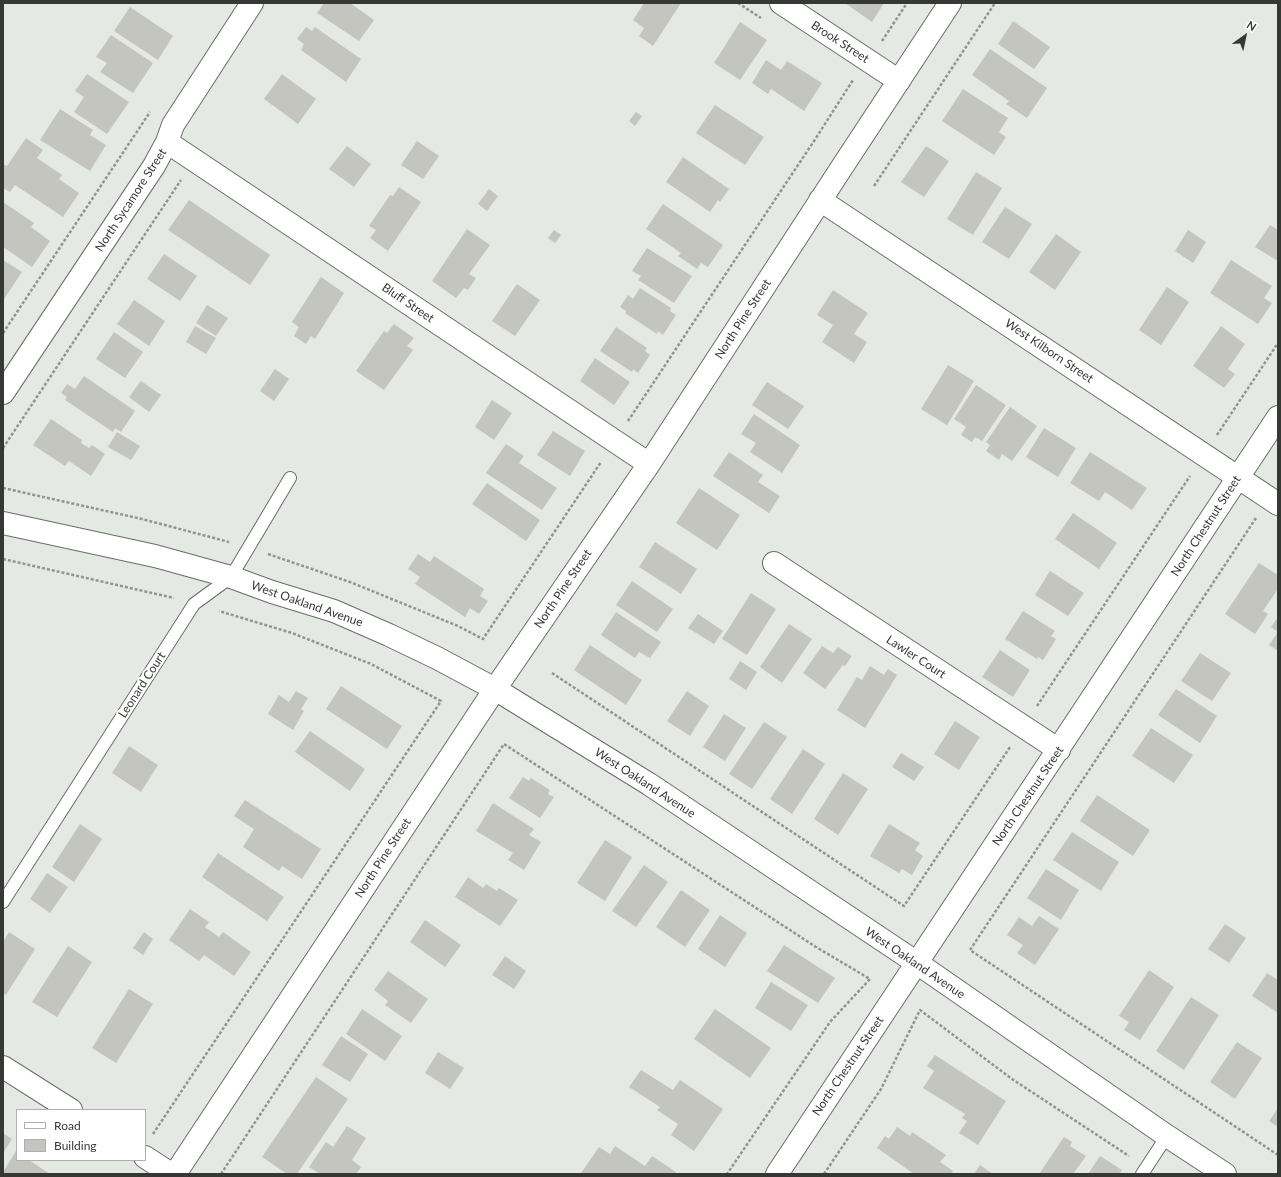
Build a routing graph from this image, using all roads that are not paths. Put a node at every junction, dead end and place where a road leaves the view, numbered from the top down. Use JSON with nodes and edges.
{"nodes":[{"id":1,"x":252,"y":3,"type":"edge"},
{"id":2,"x":781,"y":3,"type":"edge"},
{"id":3,"x":950,"y":3,"type":"edge"},
{"id":4,"x":899,"y":81,"type":"junction"},
{"id":5,"x":167,"y":142,"type":"junction"},
{"id":6,"x":820,"y":200,"type":"junction"},
{"id":7,"x":3,"y":393,"type":"edge"},
{"id":8,"x":1278,"y":417,"type":"edge"},
{"id":9,"x":649,"y":464,"type":"junction"},
{"id":10,"x":1238,"y":477,"type":"junction"},
{"id":11,"x":290,"y":478,"type":"dead end"},
{"id":12,"x":1274,"y":501,"type":"edge"},
{"id":13,"x":3,"y":523,"type":"edge"},
{"id":14,"x":774,"y":564,"type":"dead end"},
{"id":15,"x":231,"y":577,"type":"junction"},
{"id":16,"x":495,"y":690,"type":"junction"},
{"id":17,"x":1058,"y":750,"type":"junction"},
{"id":18,"x":3,"y":902,"type":"edge"},
{"id":19,"x":917,"y":963,"type":"junction"},
{"id":20,"x":3,"y":1067,"type":"edge"},
{"id":21,"x":69,"y":1109,"type":"edge"},
{"id":22,"x":1167,"y":1136,"type":"junction"},
{"id":23,"x":147,"y":1149,"type":"edge"},
{"id":24,"x":1144,"y":1171,"type":"edge"},
{"id":25,"x":170,"y":1174,"type":"edge"},
{"id":26,"x":175,"y":1174,"type":"edge"},
{"id":27,"x":777,"y":1174,"type":"edge"},
{"id":28,"x":1225,"y":1174,"type":"edge"}],
"edges":[{"from":1,"to":5,"type":"street","name":"North Sycamore Street"},
{"from":2,"to":4,"type":"street","name":"Brook Street"},
{"from":3,"to":4,"type":"street","name":"North Pine Street"},
{"from":4,"to":6,"type":"street","name":"North Pine Street"},
{"from":5,"to":7,"type":"street","name":"North Sycamore Street"},
{"from":5,"to":9,"type":"street","name":"Bluff Street"},
{"from":6,"to":9,"type":"street","name":"North Pine Street"},
{"from":6,"to":10,"type":"street","name":"West Kilborn Street"},
{"from":8,"to":10,"type":"street","name":"North Chestnut Street"},
{"from":9,"to":16,"type":"street","name":"North Pine Street"},
{"from":10,"to":12,"type":"street","name":"West Kilborn Street"},
{"from":10,"to":17,"type":"street","name":"North Chestnut Street"},
{"from":11,"to":15,"type":"lane","name":"Leonard Court"},
{"from":13,"to":15,"type":"street","name":"West Oakland Avenue"},
{"from":14,"to":17,"type":"street","name":"Lawler Court"},
{"from":15,"to":16,"type":"street","name":"West Oakland Avenue"},
{"from":15,"to":18,"type":"lane","name":"Leonard Court"},
{"from":16,"to":19,"type":"street","name":"West Oakland Avenue"},
{"from":16,"to":26,"type":"street","name":"North Pine Street"},
{"from":17,"to":19,"type":"street","name":"North Chestnut Street"},
{"from":19,"to":22,"type":"street","name":"West Oakland Avenue"},
{"from":19,"to":27,"type":"street","name":"North Chestnut Street"},
{"from":20,"to":21,"type":"street"},
{"from":22,"to":24,"type":"lane"},
{"from":22,"to":28,"type":"street","name":"West Oakland Avenue"},
{"from":23,"to":25,"type":"street"}]}
